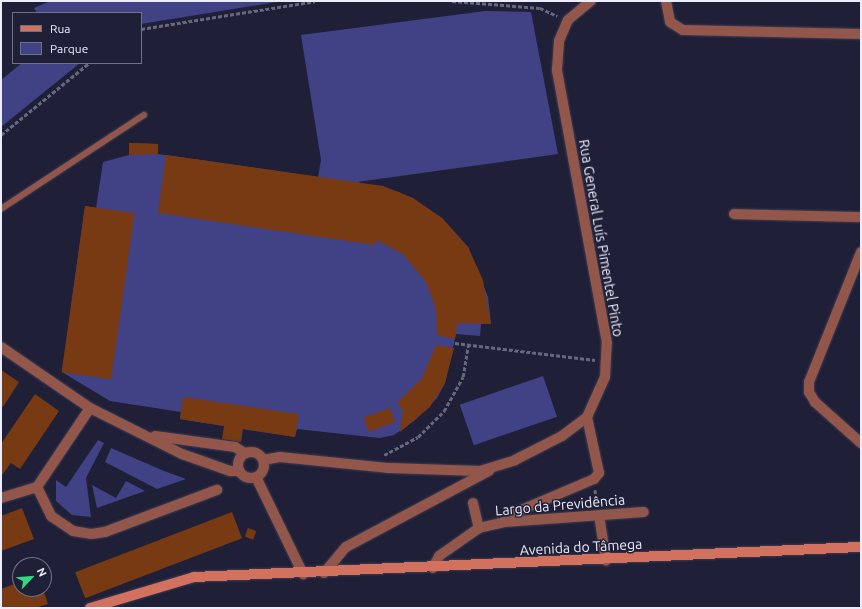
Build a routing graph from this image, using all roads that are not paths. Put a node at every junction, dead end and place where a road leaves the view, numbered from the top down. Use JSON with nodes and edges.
{"nodes":[{"id":1,"x":591,"y":1,"type":"edge"},
{"id":2,"x":666,"y":1,"type":"edge"},
{"id":3,"x":861,"y":34,"type":"edge"},
{"id":4,"x":144,"y":115,"type":"dead end"},
{"id":5,"x":1,"y":209,"type":"edge"},
{"id":6,"x":734,"y":214,"type":"dead end"},
{"id":7,"x":861,"y":217,"type":"edge"},
{"id":8,"x":861,"y":252,"type":"edge"},
{"id":9,"x":1,"y":347,"type":"edge"},
{"id":10,"x":90,"y":408,"type":"junction"},
{"id":11,"x":587,"y":417,"type":"junction"},
{"id":12,"x":146,"y":435,"type":"junction"},
{"id":13,"x":861,"y":443,"type":"edge"},
{"id":14,"x":245,"y":453,"type":"junction"},
{"id":15,"x":263,"y":460,"type":"junction"},
{"id":16,"x":501,"y":464,"type":"junction"},
{"id":17,"x":239,"y":471,"type":"junction"},
{"id":18,"x":256,"y":477,"type":"junction"},
{"id":19,"x":37,"y":486,"type":"junction"},
{"id":20,"x":217,"y":490,"type":"dead end"},
{"id":21,"x":1,"y":498,"type":"edge"},
{"id":22,"x":473,"y":503,"type":"dead end"},
{"id":23,"x":644,"y":512,"type":"dead end"},
{"id":24,"x":514,"y":513,"type":"dead end"},
{"id":25,"x":599,"y":515,"type":"junction"},
{"id":26,"x":479,"y":528,"type":"junction"},
{"id":27,"x":861,"y":547,"type":"edge"},
{"id":28,"x":606,"y":560,"type":"junction"},
{"id":29,"x":434,"y":568,"type":"junction"},
{"id":30,"x":324,"y":573,"type":"junction"},
{"id":31,"x":303,"y":574,"type":"junction"},
{"id":32,"x":90,"y":608,"type":"edge"}],
"edges":[{"from":1,"to":11,"type":"street","name":"Rua General Luís Pimentel Pinto"},
{"from":2,"to":3,"type":"street"},
{"from":4,"to":5,"type":"lane"},
{"from":6,"to":7,"type":"street"},
{"from":8,"to":13,"type":"street"},
{"from":9,"to":10,"type":"street"},
{"from":10,"to":12,"type":"street"},
{"from":10,"to":19,"type":"street"},
{"from":11,"to":16,"type":"street","name":"Rua General Luís Pimentel Pinto"},
{"from":11,"to":24,"type":"street"},
{"from":12,"to":14,"type":"street"},
{"from":12,"to":17,"type":"street"},
{"from":14,"to":15,"type":"street"},
{"from":14,"to":17,"type":"street"},
{"from":15,"to":16,"type":"street","name":"Rua General Luís Pimentel Pinto"},
{"from":15,"to":18,"type":"street"},
{"from":16,"to":30,"type":"street"},
{"from":17,"to":18,"type":"street"},
{"from":18,"to":31,"type":"street"},
{"from":19,"to":20,"type":"street"},
{"from":19,"to":21,"type":"street"},
{"from":22,"to":26,"type":"street"},
{"from":23,"to":25,"type":"street","name":"Largo da Previdência"},
{"from":25,"to":26,"type":"street","name":"Largo da Previdência"},
{"from":25,"to":28,"type":"street"},
{"from":26,"to":29,"type":"street"},
{"from":27,"to":28,"type":"main road","name":"Avenida do Tâmega"},
{"from":28,"to":29,"type":"main road","name":"Avenida do Tâmega"},
{"from":29,"to":30,"type":"main road","name":"Avenida do Tâmega"},
{"from":30,"to":31,"type":"main road","name":"Avenida do Tâmega"},
{"from":31,"to":32,"type":"main road","name":"Avenida do Tâmega"}]}
